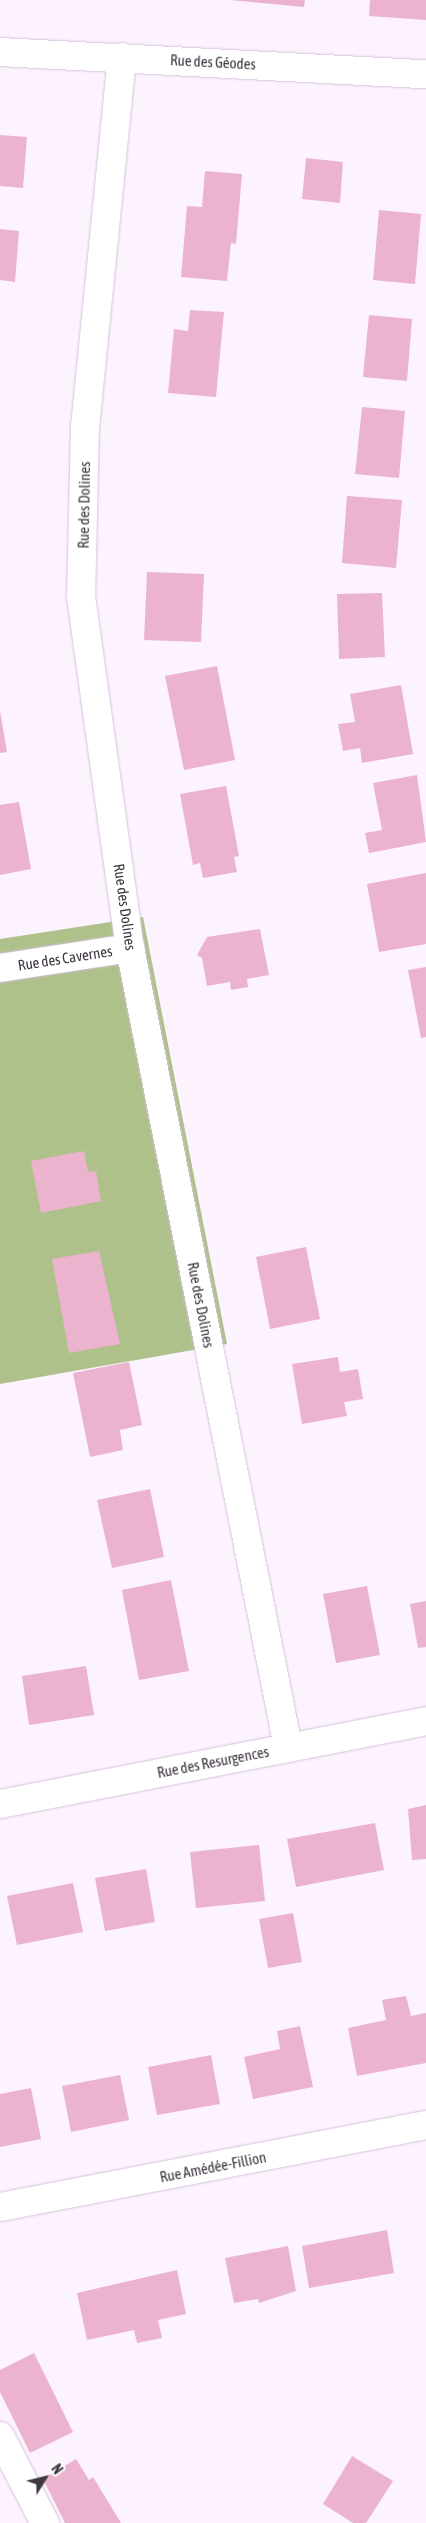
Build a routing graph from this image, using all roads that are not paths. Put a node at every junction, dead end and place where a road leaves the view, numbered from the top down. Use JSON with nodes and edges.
{"nodes":[{"id":1,"x":0,"y":52,"type":"edge"},
{"id":2,"x":122,"y":57,"type":"junction"},
{"id":3,"x":426,"y":74,"type":"edge"},
{"id":4,"x":130,"y":948,"type":"junction"},
{"id":5,"x":0,"y":968,"type":"edge"},
{"id":6,"x":426,"y":1721,"type":"edge"},
{"id":7,"x":288,"y":1747,"type":"junction"},
{"id":8,"x":0,"y":1804,"type":"edge"},
{"id":9,"x":426,"y":2125,"type":"edge"},
{"id":10,"x":0,"y":2207,"type":"edge"},
{"id":11,"x":0,"y":2436,"type":"edge"},
{"id":12,"x":44,"y":2523,"type":"edge"}],
"edges":[{"from":1,"to":2,"type":"street","name":"Rue des Géodes"},
{"from":2,"to":3,"type":"street","name":"Rue des Géodes"},
{"from":2,"to":4,"type":"street","name":"Rue des Dolines"},
{"from":4,"to":5,"type":"street","name":"Rue des Cavernes"},
{"from":4,"to":7,"type":"street","name":"Rue des Dolines"},
{"from":6,"to":7,"type":"street","name":"Rue des Resurgences"},
{"from":7,"to":8,"type":"street","name":"Rue des Resurgences"},
{"from":9,"to":10,"type":"street","name":"Rue Amédée-Fillion"},
{"from":11,"to":12,"type":"street"}]}
